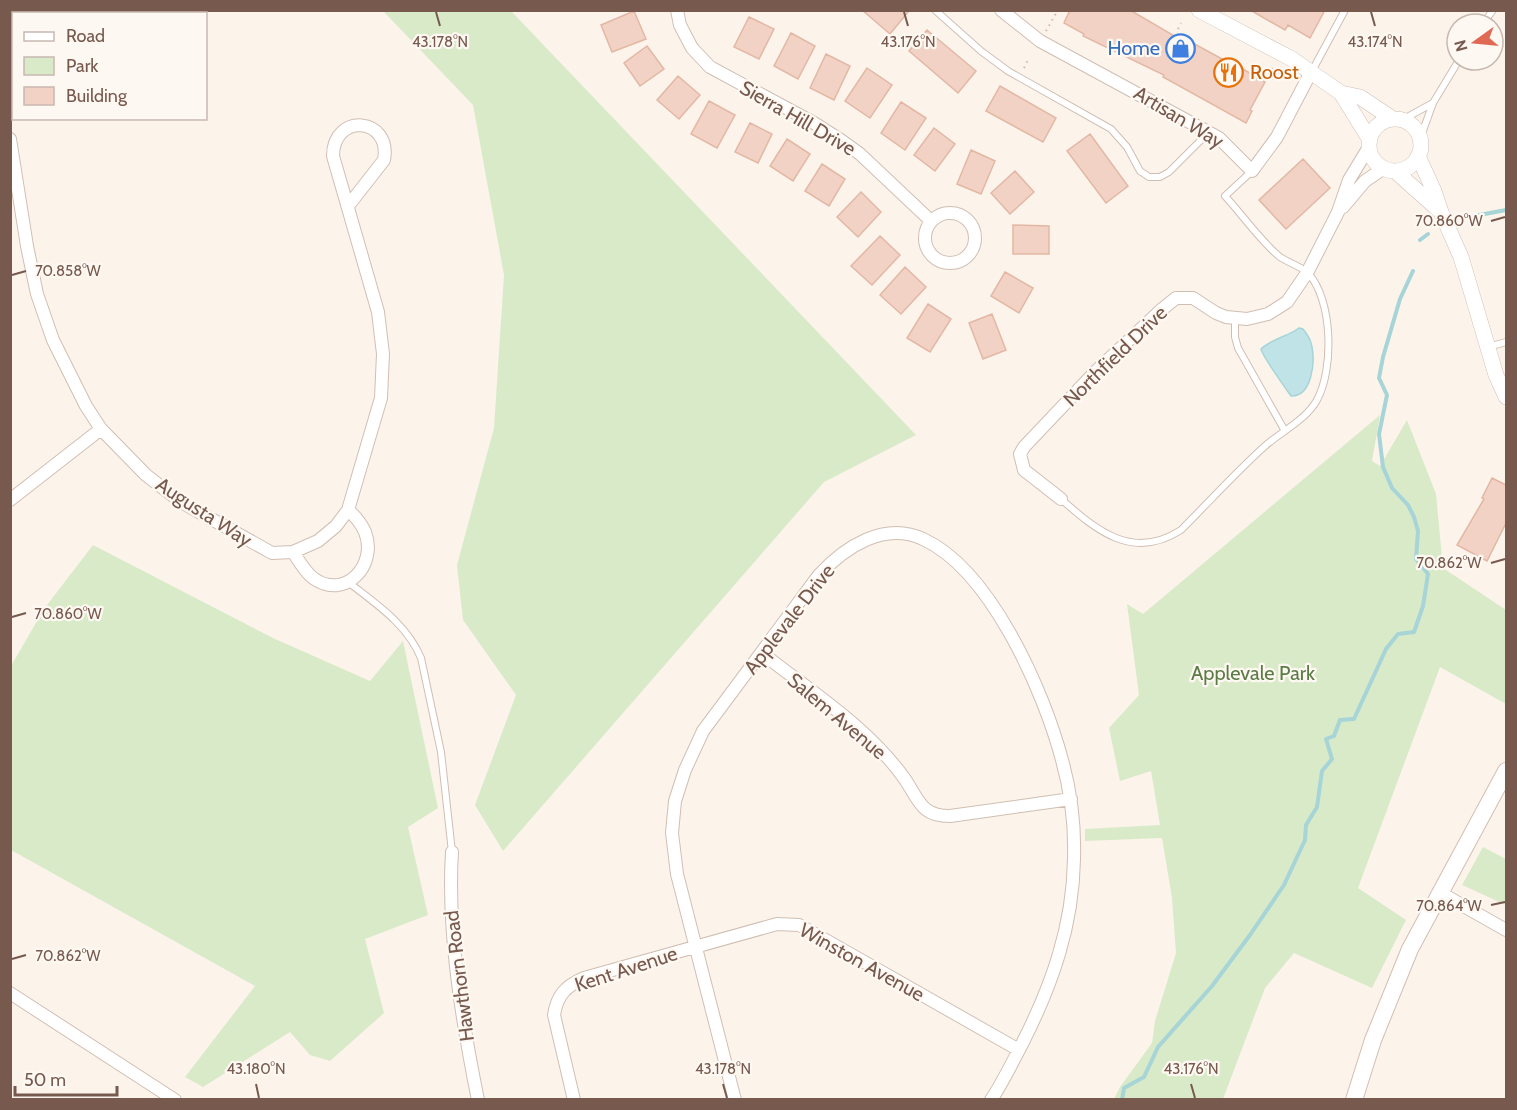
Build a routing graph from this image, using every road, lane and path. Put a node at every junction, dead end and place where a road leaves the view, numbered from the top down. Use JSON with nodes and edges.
{"nodes":[{"id":1,"x":676,"y":10,"type":"edge"},
{"id":2,"x":935,"y":10,"type":"edge"},
{"id":3,"x":1002,"y":10,"type":"edge"},
{"id":4,"x":1058,"y":10,"type":"edge"},
{"id":5,"x":1199,"y":10,"type":"edge"},
{"id":6,"x":1345,"y":10,"type":"edge"},
{"id":7,"x":1181,"y":23,"type":"dead end"},
{"id":8,"x":1178,"y":29,"type":"dead end"},
{"id":9,"x":1045,"y":32,"type":"dead end"},
{"id":10,"x":1029,"y":58,"type":"dead end"},
{"id":11,"x":1027,"y":62,"type":"dead end"},
{"id":12,"x":1275,"y":65,"type":"dead end"},
{"id":13,"x":1311,"y":72,"type":"junction"},
{"id":14,"x":1452,"y":72,"type":"edge"},
{"id":15,"x":1269,"y":75,"type":"dead end"},
{"id":16,"x":1341,"y":93,"type":"junction"},
{"id":17,"x":1433,"y":103,"type":"junction"},
{"id":18,"x":1398,"y":120,"type":"junction"},
{"id":19,"x":1209,"y":131,"type":"junction"},
{"id":20,"x":10,"y":139,"type":"edge"},
{"id":21,"x":1420,"y":139,"type":"junction"},
{"id":22,"x":1369,"y":143,"type":"junction"},
{"id":23,"x":12,"y":154,"type":"edge"},
{"id":24,"x":1418,"y":156,"type":"junction"},
{"id":25,"x":1390,"y":169,"type":"junction"},
{"id":26,"x":1252,"y":171,"type":"junction"},
{"id":27,"x":348,"y":206,"type":"junction"},
{"id":28,"x":1338,"y":212,"type":"junction"},
{"id":29,"x":1440,"y":212,"type":"junction"},
{"id":30,"x":931,"y":221,"type":"junction"},
{"id":31,"x":1307,"y":273,"type":"junction"},
{"id":32,"x":1235,"y":319,"type":"junction"},
{"id":33,"x":1506,"y":342,"type":"edge"},
{"id":34,"x":1488,"y":347,"type":"junction"},
{"id":35,"x":1506,"y":397,"type":"edge"},
{"id":36,"x":101,"y":429,"type":"junction"},
{"id":37,"x":1285,"y":431,"type":"junction"},
{"id":38,"x":1061,"y":499,"type":"joint"},
{"id":39,"x":10,"y":500,"type":"edge"},
{"id":40,"x":348,"y":510,"type":"junction"},
{"id":41,"x":293,"y":552,"type":"junction"},
{"id":42,"x":348,"y":582,"type":"junction"},
{"id":43,"x":762,"y":654,"type":"junction"},
{"id":44,"x":1506,"y":771,"type":"edge"},
{"id":45,"x":1071,"y":799,"type":"junction"},
{"id":46,"x":452,"y":852,"type":"joint"},
{"id":47,"x":1439,"y":892,"type":"junction"},
{"id":48,"x":1506,"y":930,"type":"edge"},
{"id":49,"x":695,"y":947,"type":"junction"},
{"id":50,"x":10,"y":993,"type":"edge"},
{"id":51,"x":1019,"y":1050,"type":"junction"},
{"id":52,"x":175,"y":1100,"type":"edge"},
{"id":53,"x":478,"y":1100,"type":"edge"},
{"id":54,"x":574,"y":1100,"type":"edge"},
{"id":55,"x":735,"y":1100,"type":"edge"},
{"id":56,"x":991,"y":1100,"type":"edge"},
{"id":57,"x":1354,"y":1100,"type":"edge"}],
"edges":[{"from":1,"to":30,"type":"street","name":"Sierra Hill Drive"},
{"from":2,"to":19,"type":"lane"},
{"from":3,"to":19,"type":"street","name":"Artisan Way"},
{"from":4,"to":9,"type":"path"},
{"from":5,"to":13,"type":"street"},
{"from":6,"to":13,"type":"lane"},
{"from":7,"to":8,"type":"path"},
{"from":10,"to":11,"type":"path"},
{"from":12,"to":15,"type":"path"},
{"from":13,"to":16,"type":"street"},
{"from":13,"to":26,"type":"street"},
{"from":14,"to":17,"type":"lane"},
{"from":16,"to":18,"type":"street"},
{"from":16,"to":22,"type":"street"},
{"from":17,"to":18,"type":"lane"},
{"from":17,"to":21,"type":"lane"},
{"from":18,"to":21,"type":"street"},
{"from":18,"to":22,"type":"street"},
{"from":19,"to":26,"type":"street","name":"Artisan Way"},
{"from":20,"to":23,"type":"street","name":"Augusta Way"},
{"from":21,"to":24,"type":"street"},
{"from":22,"to":25,"type":"street"},
{"from":22,"to":28,"type":"street"},
{"from":23,"to":36,"type":"street","name":"Augusta Way"},
{"from":24,"to":25,"type":"street"},
{"from":24,"to":29,"type":"street"},
{"from":25,"to":28,"type":"street"},
{"from":25,"to":29,"type":"street"},
{"from":26,"to":31,"type":"lane"},
{"from":27,"to":27,"type":"street","name":"Augusta Way"},
{"from":27,"to":40,"type":"street","name":"Augusta Way"},
{"from":28,"to":31,"type":"street"},
{"from":29,"to":34,"type":"street"},
{"from":30,"to":30,"type":"street"},
{"from":31,"to":32,"type":"street"},
{"from":31,"to":37,"type":"lane"},
{"from":32,"to":37,"type":"lane"},
{"from":32,"to":38,"type":"street","name":"Northfield Drive"},
{"from":33,"to":34,"type":"lane"},
{"from":34,"to":35,"type":"street"},
{"from":36,"to":39,"type":"street"},
{"from":36,"to":41,"type":"street","name":"Augusta Way"},
{"from":37,"to":38,"type":"lane"},
{"from":40,"to":41,"type":"street","name":"Augusta Way"},
{"from":40,"to":42,"type":"street"},
{"from":41,"to":42,"type":"street"},
{"from":42,"to":46,"type":"lane"},
{"from":43,"to":45,"type":"street","name":"Salem Avenue"},
{"from":43,"to":45,"type":"street","name":"Applevale Drive"},
{"from":43,"to":49,"type":"street","name":"Applevale Drive"},
{"from":44,"to":47,"type":"main road"},
{"from":45,"to":51,"type":"street","name":"Applevale Drive"},
{"from":46,"to":53,"type":"street","name":"Hawthorn Road"},
{"from":47,"to":48,"type":"street"},
{"from":47,"to":57,"type":"main road"},
{"from":49,"to":51,"type":"street","name":"Winston Avenue"},
{"from":49,"to":54,"type":"street","name":"Kent Avenue"},
{"from":49,"to":55,"type":"street","name":"Applevale Drive"},
{"from":50,"to":52,"type":"street"},
{"from":51,"to":56,"type":"street","name":"Applevale Drive"}]}
